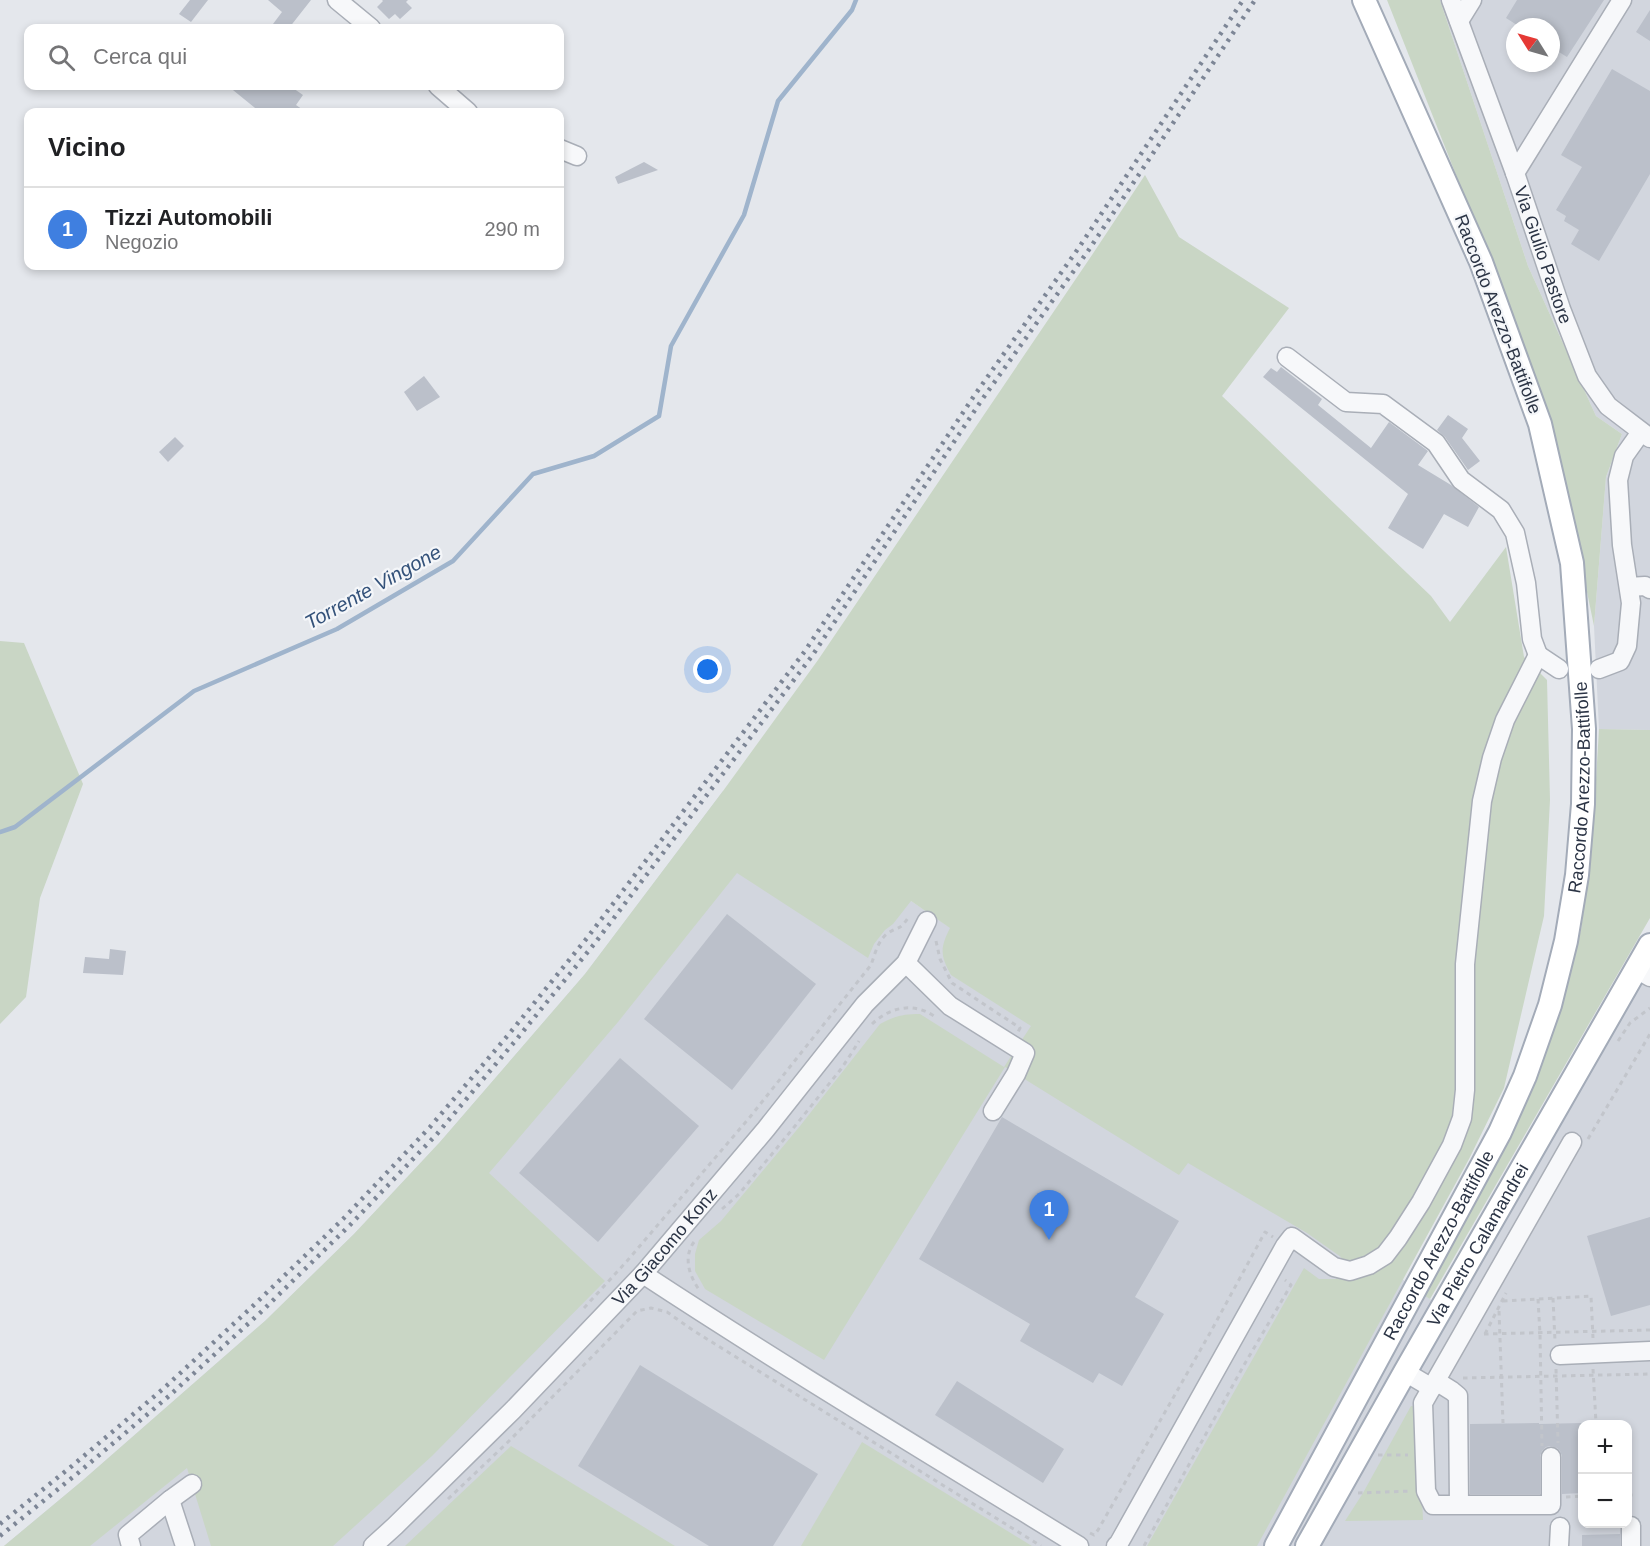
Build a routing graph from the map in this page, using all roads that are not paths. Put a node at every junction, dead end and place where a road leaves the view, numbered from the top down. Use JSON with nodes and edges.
{"nodes":[{"id":1,"x":337,"y":0,"type":"edge"},
{"id":2,"x":1451,"y":0,"type":"edge"},
{"id":3,"x":1472,"y":0,"type":"edge"},
{"id":4,"x":1622,"y":0,"type":"edge"},
{"id":5,"x":1365,"y":2,"type":"edge"},
{"id":6,"x":1459,"y":21,"type":"junction"},
{"id":7,"x":366,"y":24,"type":"edge"},
{"id":8,"x":443,"y":90,"type":"edge"},
{"id":9,"x":463,"y":108,"type":"edge"},
{"id":10,"x":564,"y":151,"type":"edge"},
{"id":11,"x":577,"y":156,"type":"dead end"},
{"id":12,"x":1515,"y":173,"type":"junction"},
{"id":13,"x":1287,"y":357,"type":"dead end"},
{"id":14,"x":1646,"y":435,"type":"edge"},
{"id":15,"x":1629,"y":587,"type":"junction"},
{"id":16,"x":1650,"y":589,"type":"edge"},
{"id":17,"x":1538,"y":655,"type":"junction"},
{"id":18,"x":1559,"y":669,"type":"dead end"},
{"id":19,"x":1599,"y":669,"type":"dead end"},
{"id":20,"x":927,"y":921,"type":"road end"},
{"id":21,"x":1650,"y":945,"type":"edge"},
{"id":22,"x":906,"y":963,"type":"junction"},
{"id":23,"x":1643,"y":973,"type":"edge"},
{"id":24,"x":993,"y":1110,"type":"dead end"},
{"id":25,"x":1572,"y":1142,"type":"dead end"},
{"id":26,"x":643,"y":1274,"type":"junction"},
{"id":27,"x":1419,"y":1348,"type":"junction"},
{"id":28,"x":1650,"y":1351,"type":"edge"},
{"id":29,"x":1560,"y":1355,"type":"dead end"},
{"id":30,"x":1451,"y":1371,"type":"junction"},
{"id":31,"x":1405,"y":1372,"type":"junction"},
{"id":32,"x":1434,"y":1385,"type":"junction"},
{"id":33,"x":1546,"y":1456,"type":"road end"},
{"id":34,"x":192,"y":1484,"type":"dead end"},
{"id":35,"x":170,"y":1500,"type":"junction"},
{"id":36,"x":1459,"y":1504,"type":"junction"},
{"id":37,"x":1560,"y":1527,"type":"dead end"},
{"id":38,"x":1630,"y":1528,"type":"edge"},
{"id":39,"x":1082,"y":1538,"type":"edge"},
{"id":40,"x":129,"y":1545,"type":"edge"},
{"id":41,"x":185,"y":1546,"type":"edge"},
{"id":42,"x":373,"y":1546,"type":"edge"},
{"id":43,"x":1116,"y":1546,"type":"edge"},
{"id":44,"x":1276,"y":1546,"type":"edge"},
{"id":45,"x":1307,"y":1546,"type":"edge"},
{"id":46,"x":1559,"y":1546,"type":"edge"},
{"id":47,"x":1631,"y":1546,"type":"edge"}],
"edges":[{"from":1,"to":7,"type":"street"},
{"from":2,"to":6,"type":"street"},
{"from":3,"to":6,"type":"street"},
{"from":4,"to":12,"type":"street","name":"Via Giulio Pastore"},
{"from":5,"to":44,"type":"main road","name":"Raccordo Arezzo-Battifolle"},
{"from":6,"to":12,"type":"street"},
{"from":8,"to":9,"type":"street"},
{"from":10,"to":11,"type":"street"},
{"from":12,"to":14,"type":"street","name":"Via Giulio Pastore"},
{"from":13,"to":17,"type":"street"},
{"from":14,"to":15,"type":"street"},
{"from":15,"to":16,"type":"street"},
{"from":15,"to":19,"type":"street"},
{"from":17,"to":18,"type":"street"},
{"from":17,"to":43,"type":"street"},
{"from":20,"to":22,"type":"street","name":"Via Giacomo Konz"},
{"from":21,"to":23,"type":"main road","name":"Via Pietro Calamandrei"},
{"from":22,"to":24,"type":"street"},
{"from":22,"to":26,"type":"street","name":"Via Giacomo Konz"},
{"from":23,"to":27,"type":"main road","name":"Via Pietro Calamandrei"},
{"from":25,"to":30,"type":"street"},
{"from":26,"to":39,"type":"street"},
{"from":26,"to":42,"type":"street","name":"Via Giacomo Konz"},
{"from":27,"to":30,"type":"street"},
{"from":27,"to":31,"type":"main road","name":"Via Pietro Calamandrei"},
{"from":28,"to":29,"type":"street"},
{"from":30,"to":32,"type":"street"},
{"from":31,"to":32,"type":"street"},
{"from":31,"to":45,"type":"main road","name":"Via Pietro Calamandrei"},
{"from":32,"to":36,"type":"street"},
{"from":32,"to":36,"type":"street"},
{"from":33,"to":36,"type":"street"},
{"from":34,"to":35,"type":"street"},
{"from":35,"to":40,"type":"street"},
{"from":35,"to":41,"type":"street"},
{"from":37,"to":46,"type":"street"},
{"from":38,"to":47,"type":"street"}]}
